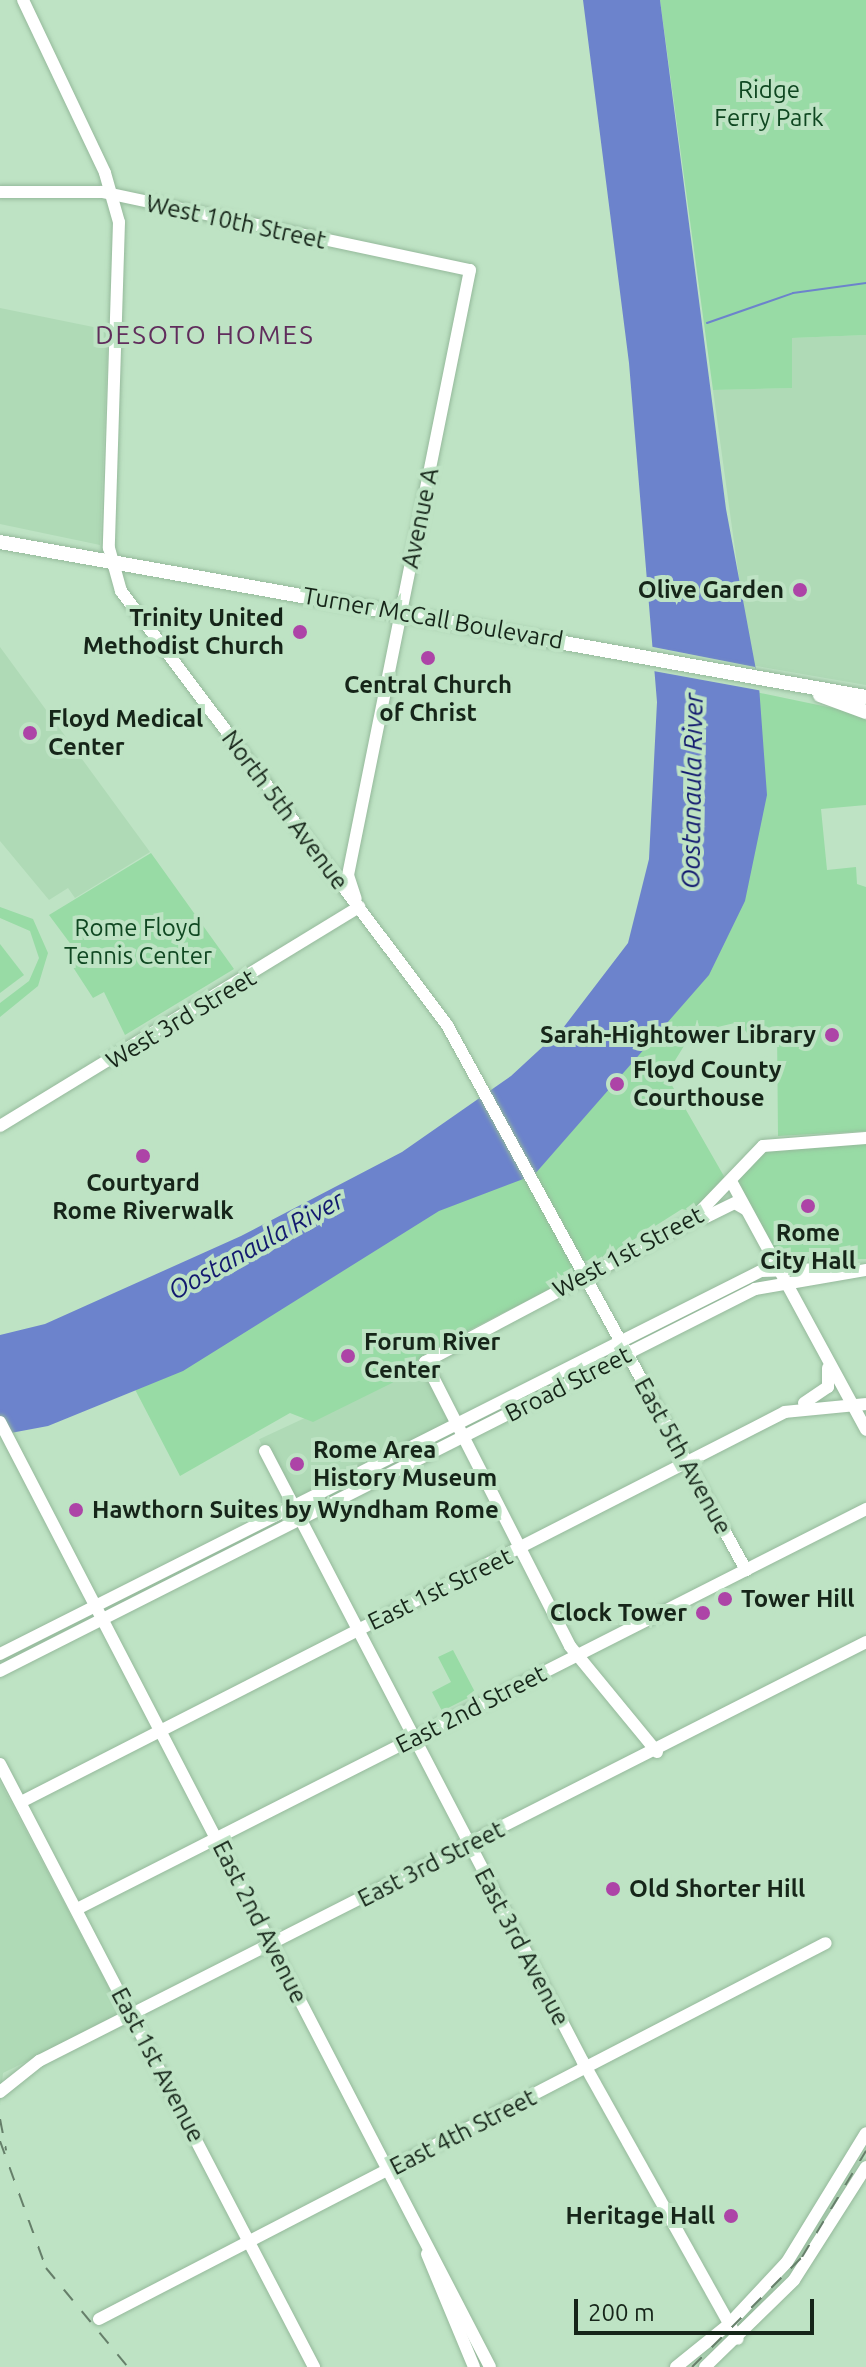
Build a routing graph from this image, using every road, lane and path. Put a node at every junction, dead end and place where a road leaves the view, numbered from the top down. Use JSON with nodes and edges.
{"nodes":[{"id":1,"x":23,"y":0,"type":"edge"},
{"id":2,"x":0,"y":192,"type":"edge"},
{"id":3,"x":112,"y":195,"type":"junction"},
{"id":4,"x":470,"y":270,"type":"joint"},
{"id":5,"x":0,"y":542,"type":"edge"},
{"id":6,"x":113,"y":563,"type":"junction"},
{"id":7,"x":400,"y":610,"type":"junction"},
{"id":8,"x":798,"y":686,"type":"junction"},
{"id":9,"x":861,"y":694,"type":"edge"},
{"id":10,"x":866,"y":712,"type":"edge"},
{"id":11,"x":359,"y":907,"type":"junction"},
{"id":12,"x":0,"y":1126,"type":"edge"},
{"id":13,"x":866,"y":1138,"type":"edge"},
{"id":14,"x":731,"y":1181,"type":"junction"},
{"id":15,"x":537,"y":1190,"type":"joint"},
{"id":16,"x":745,"y":1209,"type":"junction"},
{"id":17,"x":691,"y":1221,"type":"junction"},
{"id":18,"x":778,"y":1270,"type":"junction"},
{"id":19,"x":866,"y":1270,"type":"edge"},
{"id":20,"x":843,"y":1271,"type":"junction"},
{"id":21,"x":584,"y":1276,"type":"junction"},
{"id":22,"x":785,"y":1283,"type":"junction"},
{"id":23,"x":620,"y":1341,"type":"junction"},
{"id":24,"x":821,"y":1346,"type":"junction"},
{"id":25,"x":627,"y":1354,"type":"junction"},
{"id":26,"x":851,"y":1404,"type":"junction"},
{"id":27,"x":866,"y":1404,"type":"edge"},
{"id":28,"x":797,"y":1407,"type":"junction"},
{"id":29,"x":0,"y":1422,"type":"edge"},
{"id":30,"x":454,"y":1424,"type":"junction"},
{"id":31,"x":866,"y":1430,"type":"edge"},
{"id":32,"x":460,"y":1439,"type":"junction"},
{"id":33,"x":265,"y":1451,"type":"dead end"},
{"id":34,"x":686,"y":1463,"type":"junction"},
{"id":35,"x":293,"y":1507,"type":"junction"},
{"id":36,"x":866,"y":1509,"type":"edge"},
{"id":37,"x":299,"y":1520,"type":"junction"},
{"id":38,"x":518,"y":1551,"type":"junction"},
{"id":39,"x":746,"y":1570,"type":"junction"},
{"id":40,"x":95,"y":1606,"type":"junction"},
{"id":41,"x":102,"y":1619,"type":"junction"},
{"id":42,"x":357,"y":1630,"type":"junction"},
{"id":43,"x":866,"y":1642,"type":"edge"},
{"id":44,"x":0,"y":1654,"type":"edge"},
{"id":45,"x":576,"y":1656,"type":"junction"},
{"id":46,"x":0,"y":1671,"type":"edge"},
{"id":47,"x":160,"y":1730,"type":"junction"},
{"id":48,"x":413,"y":1738,"type":"junction"},
{"id":49,"x":657,"y":1752,"type":"junction"},
{"id":50,"x":0,"y":1764,"type":"edge"},
{"id":51,"x":21,"y":1802,"type":"junction"},
{"id":52,"x":216,"y":1838,"type":"junction"},
{"id":53,"x":469,"y":1845,"type":"junction"},
{"id":54,"x":77,"y":1909,"type":"junction"},
{"id":55,"x":826,"y":1943,"type":"dead end"},
{"id":56,"x":271,"y":1944,"type":"junction"},
{"id":57,"x":133,"y":2016,"type":"junction"},
{"id":58,"x":587,"y":2068,"type":"junction"},
{"id":59,"x":0,"y":2092,"type":"edge"},
{"id":60,"x":866,"y":2133,"type":"edge"},
{"id":61,"x":866,"y":2167,"type":"edge"},
{"id":62,"x":389,"y":2171,"type":"junction"},
{"id":63,"x":423,"y":2239,"type":"junction"},
{"id":64,"x":250,"y":2241,"type":"junction"},
{"id":65,"x":99,"y":2319,"type":"dead end"},
{"id":66,"x":728,"y":2325,"type":"junction"},
{"id":67,"x":738,"y":2339,"type":"junction"},
{"id":68,"x":314,"y":2367,"type":"edge"},
{"id":69,"x":474,"y":2367,"type":"edge"},
{"id":70,"x":490,"y":2367,"type":"edge"},
{"id":71,"x":676,"y":2367,"type":"edge"},
{"id":72,"x":705,"y":2367,"type":"edge"}],
"edges":[{"from":1,"to":3,"type":"street","name":"North 5th Avenue"},
{"from":2,"to":3,"type":"street","name":"West 10th Street"},
{"from":3,"to":4,"type":"street","name":"West 10th Street"},
{"from":3,"to":6,"type":"street","name":"North 5th Avenue"},
{"from":4,"to":7,"type":"street","name":"Avenue A"},
{"from":5,"to":6,"type":"main road","name":"Turner McCall Boulevard"},
{"from":6,"to":7,"type":"main road","name":"Turner McCall Boulevard"},
{"from":6,"to":11,"type":"street","name":"North 5th Avenue"},
{"from":7,"to":8,"type":"main road","name":"Turner McCall Boulevard"},
{"from":7,"to":11,"type":"street","name":"Avenue A"},
{"from":8,"to":9,"type":"main road","name":"Turner McCall Boulevard"},
{"from":8,"to":10,"type":"main road"},
{"from":11,"to":12,"type":"street","name":"West 3rd Street"},
{"from":11,"to":15,"type":"street","name":"North 5th Avenue"},
{"from":13,"to":14,"type":"street","name":"West 1st Street"},
{"from":14,"to":16,"type":"street"},
{"from":14,"to":17,"type":"street","name":"West 1st Street"},
{"from":15,"to":21,"type":"street","name":"East 5th Avenue"},
{"from":16,"to":17,"type":"street"},
{"from":16,"to":18,"type":"street"},
{"from":17,"to":21,"type":"street","name":"West 1st Street"},
{"from":18,"to":20,"type":"street","name":"Broad Street"},
{"from":18,"to":22,"type":"street"},
{"from":18,"to":23,"type":"street","name":"Broad Street"},
{"from":19,"to":20,"type":"street","name":"Broad Street"},
{"from":20,"to":22,"type":"street","name":"Broad Street"},
{"from":21,"to":23,"type":"street","name":"East 5th Avenue"},
{"from":21,"to":30,"type":"street","name":"West 1st Street"},
{"from":22,"to":24,"type":"street"},
{"from":22,"to":25,"type":"street","name":"Broad Street"},
{"from":23,"to":25,"type":"street","name":"East 5th Avenue"},
{"from":23,"to":30,"type":"street","name":"Broad Street"},
{"from":24,"to":26,"type":"street"},
{"from":24,"to":28,"type":"street"},
{"from":25,"to":32,"type":"street","name":"Broad Street"},
{"from":25,"to":34,"type":"street","name":"East 5th Avenue"},
{"from":26,"to":27,"type":"street","name":"East 1st Street"},
{"from":26,"to":28,"type":"street","name":"East 1st Street"},
{"from":26,"to":31,"type":"street"},
{"from":28,"to":34,"type":"street","name":"East 1st Street"},
{"from":29,"to":40,"type":"street","name":"East 2nd Avenue"},
{"from":30,"to":32,"type":"street"},
{"from":30,"to":35,"type":"street","name":"Broad Street"},
{"from":32,"to":37,"type":"street","name":"Broad Street"},
{"from":32,"to":38,"type":"street"},
{"from":33,"to":35,"type":"street","name":"East 3rd Avenue"},
{"from":34,"to":38,"type":"street","name":"East 1st Street"},
{"from":34,"to":39,"type":"street","name":"East 5th Avenue"},
{"from":35,"to":37,"type":"street","name":"East 3rd Avenue"},
{"from":35,"to":40,"type":"street","name":"Broad Street"},
{"from":36,"to":39,"type":"street","name":"East 2nd Street"},
{"from":37,"to":41,"type":"street","name":"Broad Street"},
{"from":37,"to":42,"type":"street","name":"East 3rd Avenue"},
{"from":38,"to":42,"type":"street","name":"East 1st Street"},
{"from":38,"to":45,"type":"street"},
{"from":39,"to":45,"type":"street","name":"East 2nd Street"},
{"from":40,"to":41,"type":"street","name":"East 2nd Avenue"},
{"from":40,"to":44,"type":"street","name":"Broad Street"},
{"from":41,"to":46,"type":"street","name":"Broad Street"},
{"from":41,"to":47,"type":"street","name":"East 2nd Avenue"},
{"from":42,"to":47,"type":"street","name":"East 1st Street"},
{"from":42,"to":48,"type":"street","name":"East 3rd Avenue"},
{"from":43,"to":49,"type":"street","name":"East 3rd Street"},
{"from":45,"to":48,"type":"street","name":"East 2nd Street"},
{"from":45,"to":49,"type":"street"},
{"from":47,"to":51,"type":"street","name":"East 1st Street"},
{"from":47,"to":52,"type":"street","name":"East 2nd Avenue"},
{"from":48,"to":52,"type":"street","name":"East 2nd Street"},
{"from":48,"to":53,"type":"street","name":"East 3rd Avenue"},
{"from":49,"to":53,"type":"street","name":"East 3rd Street"},
{"from":50,"to":51,"type":"street","name":"East 1st Avenue"},
{"from":51,"to":54,"type":"street","name":"East 1st Avenue"},
{"from":52,"to":54,"type":"street","name":"East 2nd Street"},
{"from":52,"to":56,"type":"street","name":"East 2nd Avenue"},
{"from":53,"to":56,"type":"street","name":"East 3rd Street"},
{"from":53,"to":58,"type":"street","name":"East 3rd Avenue"},
{"from":54,"to":57,"type":"street","name":"East 1st Avenue"},
{"from":55,"to":58,"type":"street","name":"East 4th Street"},
{"from":56,"to":57,"type":"street","name":"East 3rd Street"},
{"from":56,"to":62,"type":"street","name":"East 2nd Avenue"},
{"from":57,"to":59,"type":"street","name":"East 3rd Street"},
{"from":57,"to":64,"type":"street","name":"East 1st Avenue"},
{"from":58,"to":62,"type":"street","name":"East 4th Street"},
{"from":58,"to":66,"type":"street","name":"East 3rd Avenue"},
{"from":60,"to":66,"type":"street"},
{"from":61,"to":67,"type":"street"},
{"from":62,"to":63,"type":"street","name":"East 2nd Avenue"},
{"from":62,"to":64,"type":"street","name":"East 4th Street"},
{"from":63,"to":69,"type":"street","name":"East 2nd Avenue"},
{"from":63,"to":70,"type":"street","name":"East 2nd Avenue"},
{"from":64,"to":65,"type":"street","name":"East 4th Street"},
{"from":64,"to":68,"type":"street","name":"East 1st Avenue"},
{"from":66,"to":67,"type":"street","name":"East 3rd Avenue"},
{"from":66,"to":71,"type":"street"},
{"from":67,"to":72,"type":"street"}]}
